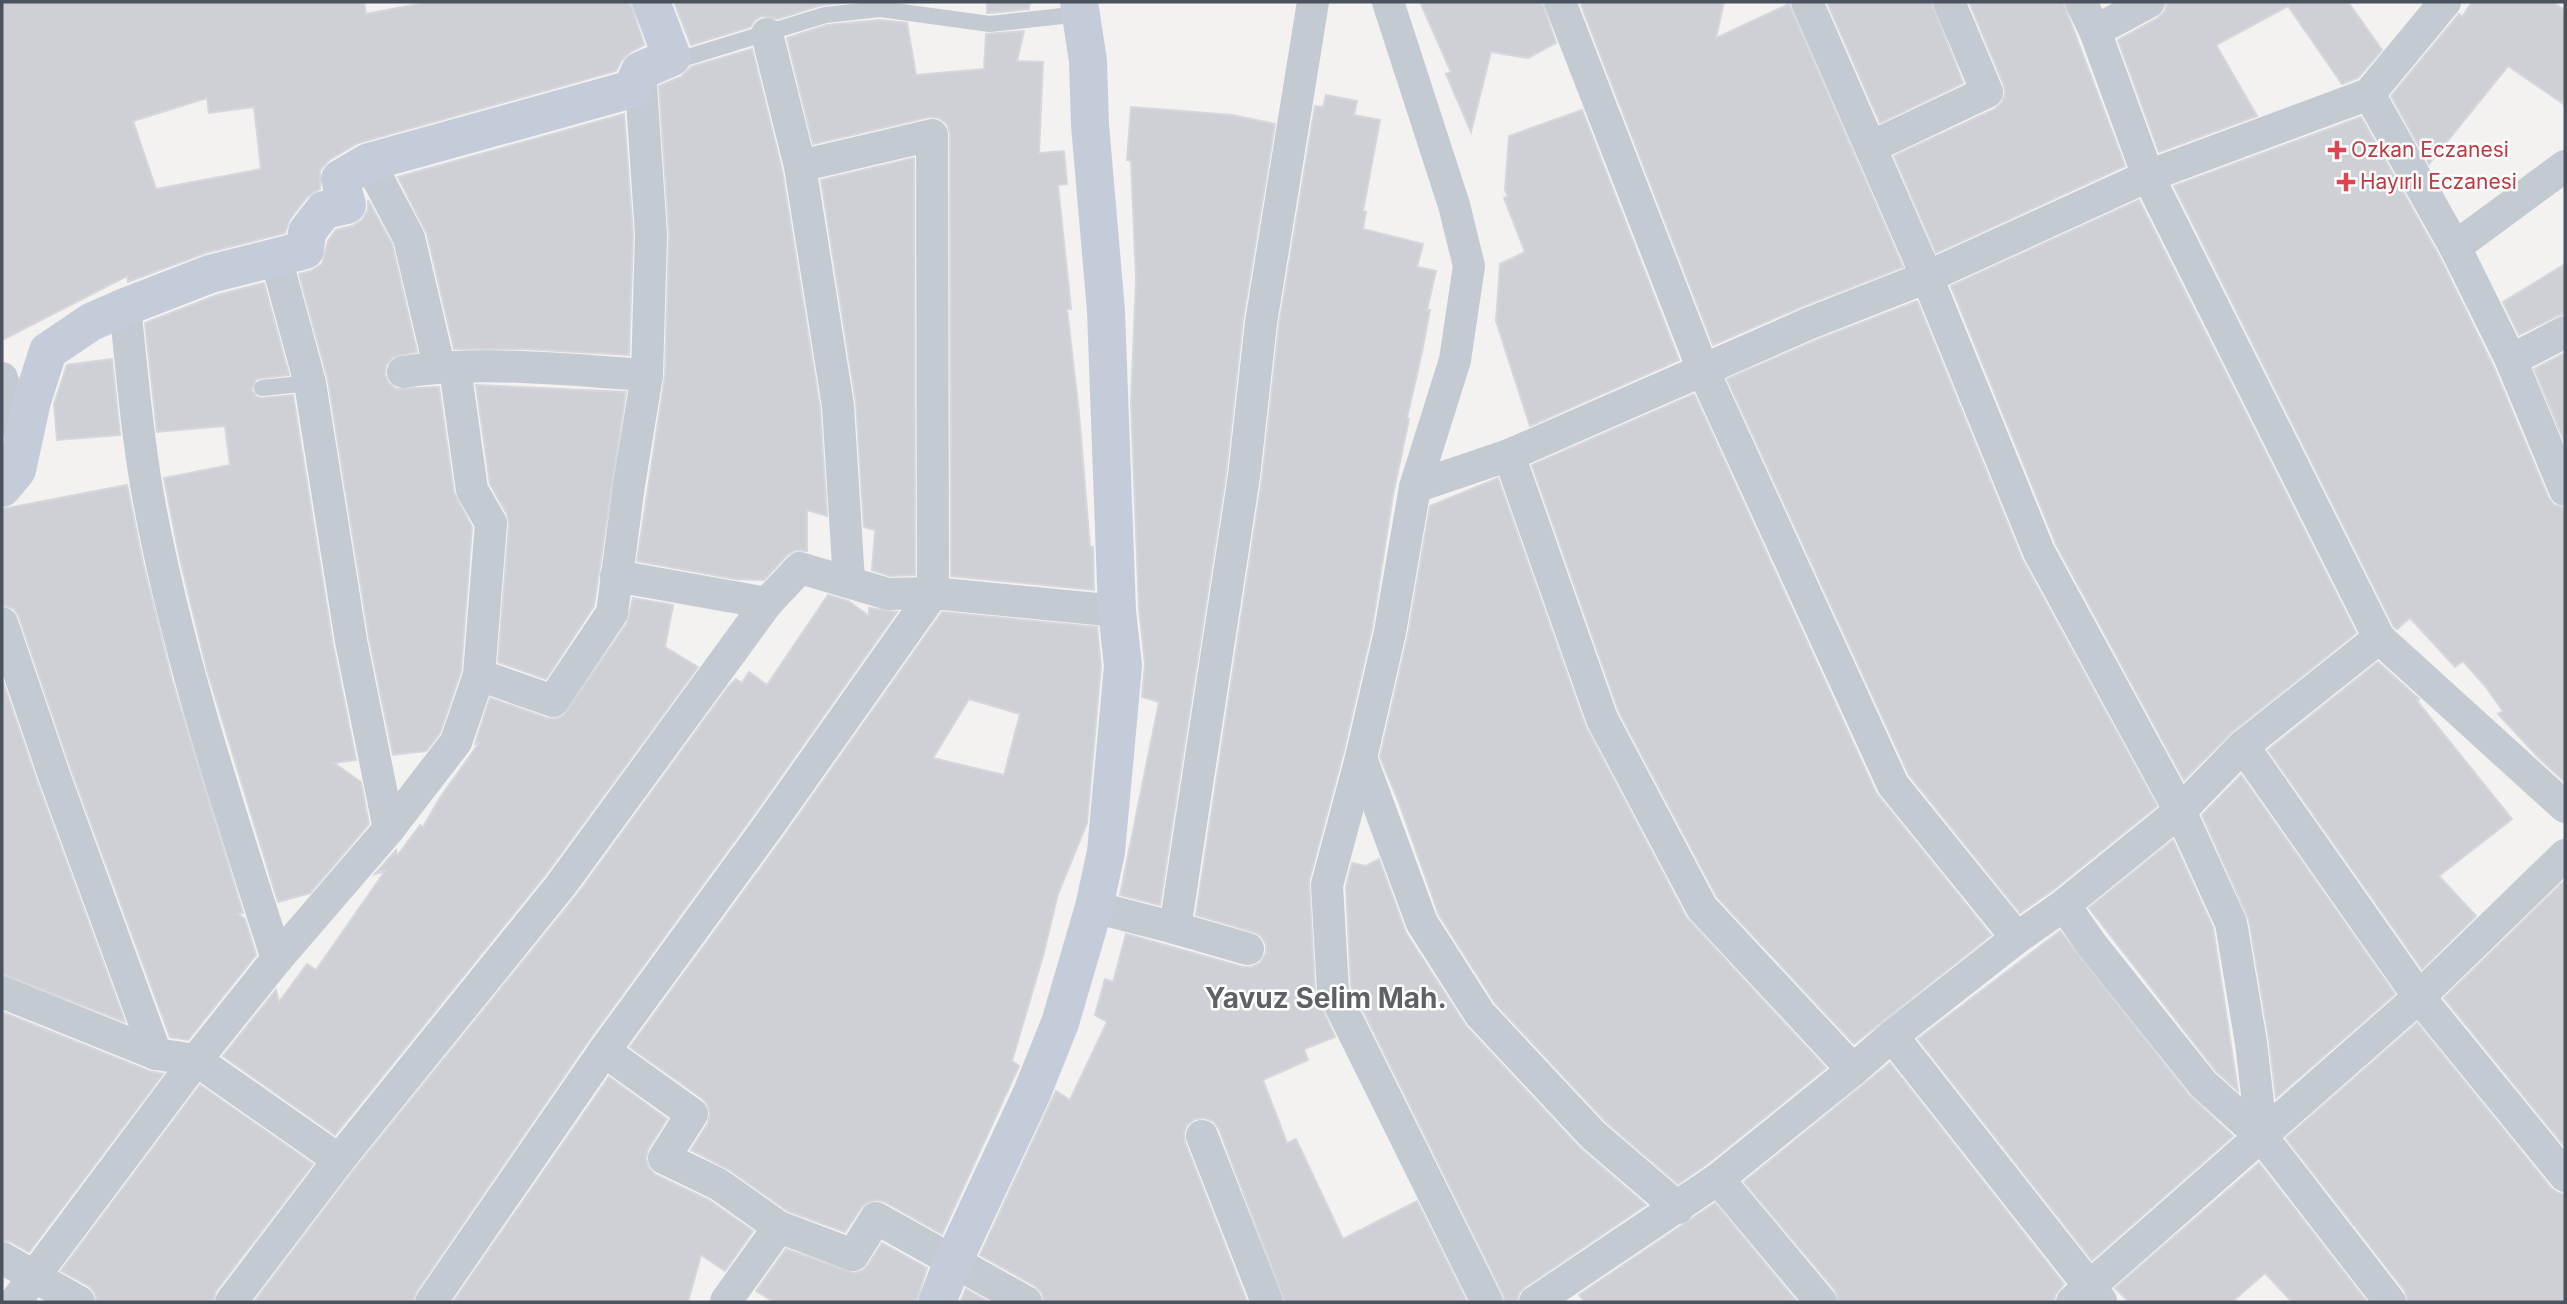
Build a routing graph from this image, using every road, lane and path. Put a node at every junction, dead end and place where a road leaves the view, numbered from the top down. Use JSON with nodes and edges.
{"nodes":[{"id":1,"x":651,"y":2,"type":"edge"},
{"id":2,"x":1313,"y":2,"type":"edge"},
{"id":3,"x":1388,"y":2,"type":"edge"},
{"id":4,"x":1560,"y":2,"type":"edge"},
{"id":5,"x":1807,"y":2,"type":"edge"},
{"id":6,"x":1949,"y":2,"type":"edge"},
{"id":7,"x":2081,"y":2,"type":"edge"},
{"id":8,"x":2149,"y":2,"type":"edge"},
{"id":9,"x":2445,"y":2,"type":"edge"},
{"id":10,"x":1079,"y":8,"type":"edge"},
{"id":11,"x":2095,"y":32,"type":"junction"},
{"id":12,"x":767,"y":34,"type":"junction"},
{"id":13,"x":640,"y":71,"type":"junction"},
{"id":14,"x":2370,"y":94,"type":"junction"},
{"id":15,"x":1871,"y":147,"type":"junction"},
{"id":16,"x":369,"y":162,"type":"junction"},
{"id":17,"x":800,"y":166,"type":"junction"},
{"id":18,"x":2565,"y":166,"type":"edge"},
{"id":19,"x":2148,"y":176,"type":"junction"},
{"id":20,"x":2455,"y":247,"type":"junction"},
{"id":21,"x":276,"y":258,"type":"junction"},
{"id":22,"x":1927,"y":277,"type":"junction"},
{"id":23,"x":125,"y":307,"type":"junction"},
{"id":24,"x":2565,"y":332,"type":"edge"},
{"id":25,"x":2511,"y":360,"type":"junction"},
{"id":26,"x":447,"y":367,"type":"junction"},
{"id":27,"x":1703,"y":370,"type":"junction"},
{"id":28,"x":403,"y":372,"type":"dead end"},
{"id":29,"x":647,"y":375,"type":"junction"},
{"id":30,"x":310,"y":383,"type":"junction"},
{"id":31,"x":3,"y":385,"type":"edge"},
{"id":32,"x":262,"y":388,"type":"dead end"},
{"id":33,"x":22,"y":442,"type":"junction"},
{"id":34,"x":1509,"y":455,"type":"junction"},
{"id":35,"x":1415,"y":487,"type":"junction"},
{"id":36,"x":2,"y":488,"type":"edge"},
{"id":37,"x":2565,"y":490,"type":"edge"},
{"id":38,"x":616,"y":576,"type":"junction"},
{"id":39,"x":849,"y":581,"type":"junction"},
{"id":40,"x":933,"y":593,"type":"junction"},
{"id":41,"x":767,"y":603,"type":"junction"},
{"id":42,"x":1117,"y":611,"type":"junction"},
{"id":43,"x":2,"y":623,"type":"edge"},
{"id":44,"x":2379,"y":639,"type":"junction"},
{"id":45,"x":479,"y":675,"type":"junction"},
{"id":46,"x":2243,"y":746,"type":"junction"},
{"id":47,"x":1361,"y":758,"type":"junction"},
{"id":48,"x":2565,"y":807,"type":"edge"},
{"id":49,"x":2180,"y":811,"type":"junction"},
{"id":50,"x":389,"y":829,"type":"junction"},
{"id":51,"x":2565,"y":855,"type":"edge"},
{"id":52,"x":2064,"y":905,"type":"junction"},
{"id":53,"x":1094,"y":907,"type":"junction"},
{"id":54,"x":1175,"y":928,"type":"junction"},
{"id":55,"x":2017,"y":938,"type":"junction"},
{"id":56,"x":1248,"y":949,"type":"dead end"},
{"id":57,"x":277,"y":959,"type":"junction"},
{"id":58,"x":2,"y":992,"type":"edge"},
{"id":59,"x":2419,"y":997,"type":"junction"},
{"id":60,"x":1892,"y":1036,"type":"junction"},
{"id":61,"x":604,"y":1051,"type":"junction"},
{"id":62,"x":156,"y":1054,"type":"junction"},
{"id":63,"x":196,"y":1060,"type":"junction"},
{"id":64,"x":1853,"y":1070,"type":"junction"},
{"id":65,"x":1202,"y":1136,"type":"dead end"},
{"id":66,"x":2262,"y":1136,"type":"junction"},
{"id":67,"x":340,"y":1160,"type":"junction"},
{"id":68,"x":2565,"y":1176,"type":"edge"},
{"id":69,"x":1718,"y":1179,"type":"junction"},
{"id":70,"x":1678,"y":1208,"type":"junction"},
{"id":71,"x":779,"y":1227,"type":"junction"},
{"id":72,"x":2,"y":1258,"type":"edge"},
{"id":73,"x":953,"y":1262,"type":"junction"},
{"id":74,"x":36,"y":1276,"type":"junction"},
{"id":75,"x":2088,"y":1297,"type":"edge"},
{"id":76,"x":1554,"y":1298,"type":"edge"},
{"id":77,"x":726,"y":1301,"type":"edge"},
{"id":78,"x":15,"y":1302,"type":"edge"},
{"id":79,"x":79,"y":1302,"type":"edge"},
{"id":80,"x":231,"y":1302,"type":"edge"},
{"id":81,"x":431,"y":1302,"type":"edge"},
{"id":82,"x":937,"y":1302,"type":"edge"},
{"id":83,"x":1026,"y":1302,"type":"edge"},
{"id":84,"x":1267,"y":1302,"type":"edge"},
{"id":85,"x":1487,"y":1302,"type":"edge"},
{"id":86,"x":1821,"y":1302,"type":"edge"},
{"id":87,"x":2390,"y":1302,"type":"edge"}],
"edges":[{"from":1,"to":13,"type":"street"},
{"from":2,"to":54,"type":"street"},
{"from":3,"to":35,"type":"street"},
{"from":4,"to":27,"type":"street"},
{"from":5,"to":15,"type":"street"},
{"from":6,"to":15,"type":"street"},
{"from":7,"to":11,"type":"street"},
{"from":8,"to":11,"type":"street"},
{"from":9,"to":14,"type":"street"},
{"from":10,"to":12,"type":"lane"},
{"from":10,"to":42,"type":"street"},
{"from":11,"to":19,"type":"street"},
{"from":12,"to":13,"type":"lane"},
{"from":12,"to":17,"type":"street"},
{"from":13,"to":16,"type":"street"},
{"from":13,"to":29,"type":"street"},
{"from":14,"to":19,"type":"street"},
{"from":14,"to":20,"type":"street"},
{"from":15,"to":22,"type":"street"},
{"from":16,"to":21,"type":"street"},
{"from":16,"to":26,"type":"street"},
{"from":17,"to":39,"type":"street"},
{"from":17,"to":40,"type":"street"},
{"from":18,"to":20,"type":"street"},
{"from":19,"to":22,"type":"street"},
{"from":19,"to":44,"type":"street"},
{"from":20,"to":25,"type":"street"},
{"from":21,"to":23,"type":"street"},
{"from":21,"to":30,"type":"street"},
{"from":22,"to":27,"type":"street"},
{"from":22,"to":49,"type":"street"},
{"from":23,"to":33,"type":"street"},
{"from":23,"to":57,"type":"street"},
{"from":24,"to":25,"type":"street"},
{"from":25,"to":37,"type":"street"},
{"from":26,"to":28,"type":"street"},
{"from":26,"to":29,"type":"street"},
{"from":26,"to":45,"type":"street"},
{"from":27,"to":34,"type":"street"},
{"from":27,"to":55,"type":"street"},
{"from":29,"to":38,"type":"street"},
{"from":30,"to":32,"type":"lane"},
{"from":30,"to":50,"type":"street"},
{"from":31,"to":33,"type":"street"},
{"from":33,"to":36,"type":"street"},
{"from":34,"to":35,"type":"street"},
{"from":34,"to":64,"type":"street"},
{"from":35,"to":47,"type":"street"},
{"from":38,"to":41,"type":"street"},
{"from":38,"to":45,"type":"street"},
{"from":39,"to":40,"type":"street"},
{"from":39,"to":41,"type":"street"},
{"from":40,"to":42,"type":"street"},
{"from":40,"to":61,"type":"street"},
{"from":41,"to":67,"type":"street"},
{"from":42,"to":53,"type":"street"},
{"from":43,"to":62,"type":"street"},
{"from":44,"to":46,"type":"street"},
{"from":44,"to":48,"type":"street"},
{"from":45,"to":50,"type":"street"},
{"from":46,"to":49,"type":"street"},
{"from":46,"to":59,"type":"street"},
{"from":47,"to":70,"type":"street"},
{"from":47,"to":85,"type":"street"},
{"from":49,"to":52,"type":"street"},
{"from":49,"to":66,"type":"street"},
{"from":50,"to":57,"type":"street"},
{"from":51,"to":59,"type":"street"},
{"from":52,"to":55,"type":"street"},
{"from":52,"to":66,"type":"street"},
{"from":53,"to":54,"type":"street"},
{"from":53,"to":73,"type":"street"},
{"from":54,"to":56,"type":"street"},
{"from":55,"to":60,"type":"street"},
{"from":57,"to":63,"type":"street"},
{"from":58,"to":62,"type":"street"},
{"from":59,"to":66,"type":"street"},
{"from":59,"to":68,"type":"street"},
{"from":60,"to":64,"type":"street"},
{"from":60,"to":75,"type":"street"},
{"from":61,"to":71,"type":"street"},
{"from":61,"to":81,"type":"street"},
{"from":62,"to":63,"type":"street"},
{"from":63,"to":67,"type":"street"},
{"from":63,"to":74,"type":"street"},
{"from":64,"to":69,"type":"street"},
{"from":65,"to":84,"type":"street"},
{"from":66,"to":75,"type":"street"},
{"from":66,"to":87,"type":"street"},
{"from":67,"to":80,"type":"street"},
{"from":69,"to":70,"type":"street"},
{"from":69,"to":86,"type":"street"},
{"from":70,"to":76,"type":"street"},
{"from":71,"to":73,"type":"street"},
{"from":71,"to":77,"type":"street"},
{"from":72,"to":74,"type":"street"},
{"from":73,"to":82,"type":"street"},
{"from":73,"to":83,"type":"street"},
{"from":74,"to":78,"type":"street"},
{"from":74,"to":79,"type":"street"}]}
